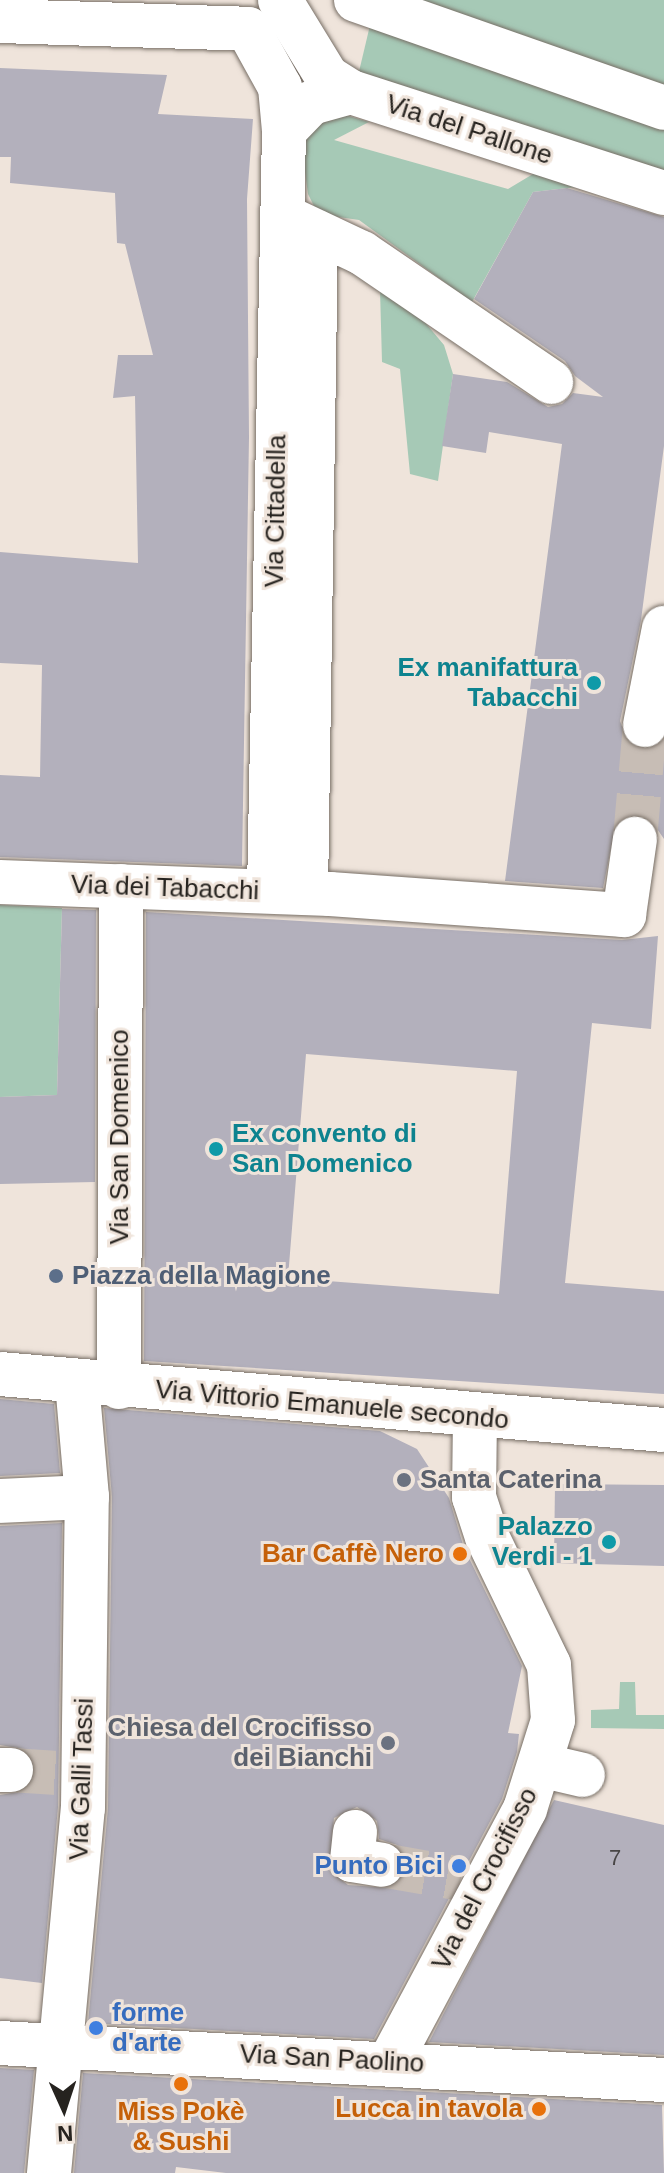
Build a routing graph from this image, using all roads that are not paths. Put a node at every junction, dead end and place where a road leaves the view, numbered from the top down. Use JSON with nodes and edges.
{"nodes":[{"id":1,"x":356,"y":0,"type":"edge"},
{"id":2,"x":285,"y":6,"type":"edge"},
{"id":3,"x":0,"y":21,"type":"edge"},
{"id":4,"x":248,"y":29,"type":"junction"},
{"id":5,"x":351,"y":92,"type":"junction"},
{"id":6,"x":664,"y":108,"type":"edge"},
{"id":7,"x":284,"y":131,"type":"junction"},
{"id":8,"x":664,"y":193,"type":"edge"},
{"id":9,"x":298,"y":223,"type":"junction"},
{"id":10,"x":551,"y":382,"type":"dead end"},
{"id":11,"x":664,"y":628,"type":"edge"},
{"id":12,"x":655,"y":699,"type":"tunnel mouth"},
{"id":13,"x":635,"y":839,"type":"tunnel mouth"},
{"id":14,"x":0,"y":882,"type":"edge"},
{"id":15,"x":121,"y":886,"type":"junction"},
{"id":16,"x":302,"y":892,"type":"junction"},
{"id":17,"x":0,"y":1374,"type":"edge"},
{"id":18,"x":98,"y":1385,"type":"junction"},
{"id":19,"x":475,"y":1417,"type":"junction"},
{"id":20,"x":664,"y":1430,"type":"edge"},
{"id":21,"x":87,"y":1497,"type":"junction"},
{"id":22,"x":0,"y":1501,"type":"edge"},
{"id":23,"x":583,"y":1775,"type":"dead end"},
{"id":24,"x":535,"y":1779,"type":"junction"},
{"id":25,"x":0,"y":2043,"type":"edge"},
{"id":26,"x":62,"y":2043,"type":"junction"},
{"id":27,"x":390,"y":2062,"type":"junction"},
{"id":28,"x":664,"y":2080,"type":"edge"},
{"id":29,"x":49,"y":2173,"type":"edge"}],
"edges":[{"from":1,"to":6,"type":"street"},
{"from":2,"to":4,"type":"street"},
{"from":2,"to":5,"type":"street"},
{"from":3,"to":4,"type":"street"},
{"from":4,"to":7,"type":"street"},
{"from":5,"to":7,"type":"street","name":"Via del Pallone"},
{"from":5,"to":8,"type":"street","name":"Via del Pallone"},
{"from":7,"to":9,"type":"street"},
{"from":9,"to":10,"type":"street"},
{"from":9,"to":16,"type":"street"},
{"from":11,"to":12,"type":"street"},
{"from":13,"to":16,"type":"street","name":"Via dei Tabacchi"},
{"from":14,"to":15,"type":"street","name":"Via dei Tabacchi"},
{"from":15,"to":16,"type":"street","name":"Via dei Tabacchi"},
{"from":15,"to":18,"type":"street","name":"Via San Domenico"},
{"from":17,"to":18,"type":"street","name":"Via Vittorio Emanuele secondo"},
{"from":18,"to":19,"type":"street","name":"Via Vittorio Emanuele secondo"},
{"from":18,"to":21,"type":"street","name":"Via Galli Tassi"},
{"from":19,"to":20,"type":"street","name":"Via Vittorio Emanuele secondo"},
{"from":19,"to":24,"type":"street","name":"Via del Crocifisso"},
{"from":21,"to":22,"type":"street"},
{"from":21,"to":26,"type":"street","name":"Via Galli Tassi"},
{"from":23,"to":24,"type":"street"},
{"from":24,"to":27,"type":"street","name":"Via del Crocifisso"},
{"from":25,"to":26,"type":"street","name":"Via San Paolino"},
{"from":26,"to":27,"type":"street","name":"Via San Paolino"},
{"from":26,"to":29,"type":"street","name":"Via Galli Tassi"},
{"from":27,"to":28,"type":"street","name":"Via San Paolino"}]}
